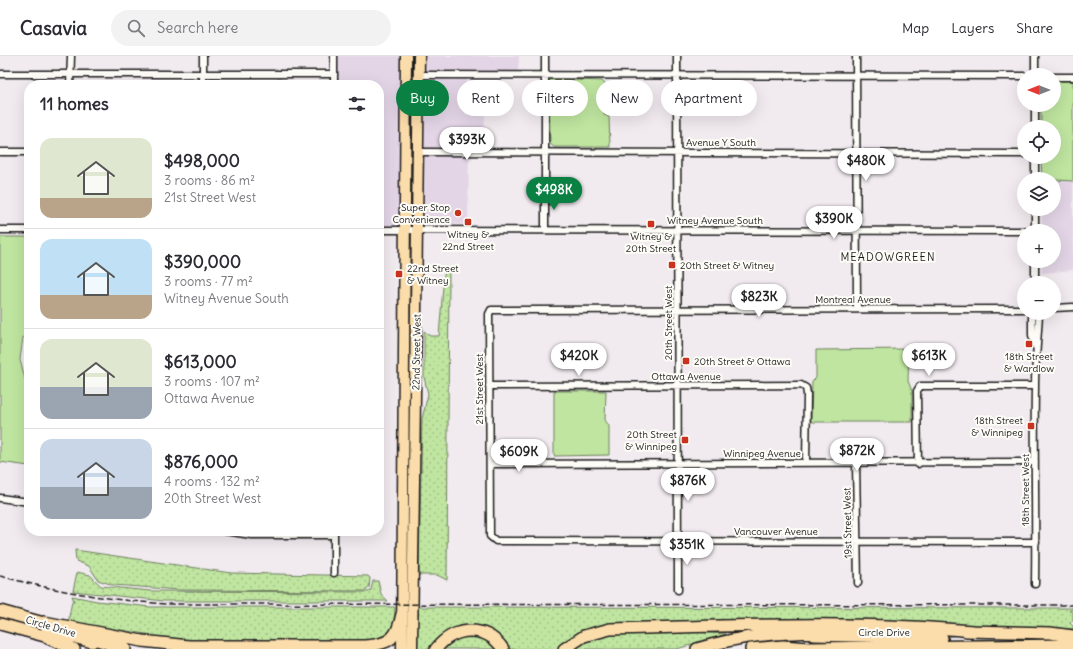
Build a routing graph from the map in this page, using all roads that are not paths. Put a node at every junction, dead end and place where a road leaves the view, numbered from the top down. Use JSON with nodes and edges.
{"nodes":[{"id":1,"x":70,"y":56,"type":"edge"},
{"id":2,"x":203,"y":56,"type":"edge"},
{"id":3,"x":334,"y":56,"type":"edge"},
{"id":4,"x":406,"y":56,"type":"edge"},
{"id":5,"x":419,"y":56,"type":"edge"},
{"id":6,"x":545,"y":56,"type":"edge"},
{"id":7,"x":677,"y":56,"type":"edge"},
{"id":8,"x":856,"y":56,"type":"edge"},
{"id":9,"x":1035,"y":56,"type":"edge"},
{"id":10,"x":1035,"y":68,"type":"edge"},
{"id":11,"x":0,"y":74,"type":"edge"},
{"id":12,"x":70,"y":74,"type":"junction"},
{"id":13,"x":203,"y":74,"type":"junction"},
{"id":14,"x":334,"y":74,"type":"junction"},
{"id":15,"x":419,"y":75,"type":"junction"},
{"id":16,"x":545,"y":75,"type":"junction"},
{"id":17,"x":677,"y":75,"type":"junction"},
{"id":18,"x":856,"y":75,"type":"junction"},
{"id":19,"x":1017,"y":76,"type":"edge"},
{"id":20,"x":1061,"y":77,"type":"edge"},
{"id":21,"x":1073,"y":77,"type":"edge"},
{"id":22,"x":70,"y":80,"type":"edge"},
{"id":23,"x":203,"y":80,"type":"edge"},
{"id":24,"x":334,"y":80,"type":"edge"},
{"id":25,"x":0,"y":152,"type":"edge"},
{"id":26,"x":24,"y":152,"type":"edge"},
{"id":27,"x":418,"y":152,"type":"junction"},
{"id":28,"x":677,"y":152,"type":"junction"},
{"id":29,"x":544,"y":153,"type":"junction"},
{"id":30,"x":856,"y":153,"type":"junction"},
{"id":31,"x":1017,"y":154,"type":"edge"},
{"id":32,"x":418,"y":229,"type":"junction"},
{"id":33,"x":0,"y":230,"type":"edge"},
{"id":34,"x":24,"y":230,"type":"edge"},
{"id":35,"x":384,"y":230,"type":"edge"},
{"id":36,"x":406,"y":230,"type":"junction"},
{"id":37,"x":545,"y":230,"type":"junction"},
{"id":38,"x":677,"y":230,"type":"junction"},
{"id":39,"x":857,"y":231,"type":"junction"},
{"id":40,"x":1017,"y":231,"type":"edge"},
{"id":41,"x":1073,"y":307,"type":"edge"},
{"id":42,"x":1017,"y":308,"type":"edge"},
{"id":43,"x":1061,"y":308,"type":"edge"},
{"id":44,"x":678,"y":309,"type":"junction"},
{"id":45,"x":857,"y":309,"type":"junction"},
{"id":46,"x":491,"y":310,"type":"joint"},
{"id":47,"x":1032,"y":320,"type":"edge"},
{"id":48,"x":1039,"y":320,"type":"edge"},
{"id":49,"x":1035,"y":348,"type":"junction"},
{"id":50,"x":489,"y":386,"type":"junction"},
{"id":51,"x":678,"y":386,"type":"junction"},
{"id":52,"x":1035,"y":386,"type":"junction"},
{"id":53,"x":679,"y":462,"type":"junction"},
{"id":54,"x":1035,"y":462,"type":"junction"},
{"id":55,"x":806,"y":463,"type":"junction"},
{"id":56,"x":856,"y":463,"type":"junction"},
{"id":57,"x":490,"y":464,"type":"junction"},
{"id":58,"x":918,"y":464,"type":"junction"},
{"id":59,"x":0,"y":498,"type":"edge"},
{"id":60,"x":24,"y":501,"type":"edge"},
{"id":61,"x":334,"y":536,"type":"edge"},
{"id":62,"x":492,"y":539,"type":"joint"},
{"id":63,"x":678,"y":541,"type":"junction"},
{"id":64,"x":856,"y":542,"type":"junction"},
{"id":65,"x":1036,"y":542,"type":"junction"},
{"id":66,"x":334,"y":573,"type":"dead end"},
{"id":67,"x":858,"y":583,"type":"dead end"},
{"id":68,"x":1035,"y":584,"type":"dead end"},
{"id":69,"x":678,"y":590,"type":"dead end"},
{"id":70,"x":0,"y":611,"type":"edge"},
{"id":71,"x":402,"y":614,"type":"junction"},
{"id":72,"x":44,"y":622,"type":"junction"},
{"id":73,"x":1,"y":623,"type":"edge"},
{"id":74,"x":973,"y":631,"type":"junction"},
{"id":75,"x":781,"y":633,"type":"junction"},
{"id":76,"x":42,"y":635,"type":"junction"},
{"id":77,"x":1073,"y":636,"type":"edge"},
{"id":78,"x":108,"y":644,"type":"junction"},
{"id":79,"x":1070,"y":644,"type":"edge"},
{"id":80,"x":1007,"y":645,"type":"junction"},
{"id":81,"x":1036,"y":645,"type":"junction"},
{"id":82,"x":805,"y":648,"type":"edge"},
{"id":83,"x":74,"y":649,"type":"edge"},
{"id":84,"x":91,"y":649,"type":"edge"},
{"id":85,"x":125,"y":649,"type":"edge"},
{"id":86,"x":402,"y":649,"type":"edge"},
{"id":87,"x":412,"y":649,"type":"edge"},
{"id":88,"x":436,"y":649,"type":"edge"},
{"id":89,"x":503,"y":649,"type":"edge"},
{"id":90,"x":564,"y":649,"type":"edge"},
{"id":91,"x":698,"y":649,"type":"edge"},
{"id":92,"x":751,"y":649,"type":"edge"},
{"id":93,"x":1018,"y":649,"type":"edge"},
{"id":94,"x":1052,"y":649,"type":"edge"}],
"edges":[{"from":1,"to":12,"type":"street"},
{"from":2,"to":13,"type":"street"},
{"from":3,"to":14,"type":"street"},
{"from":4,"to":36,"type":"main road","name":"22nd Street West"},
{"from":5,"to":15,"type":"main road","name":"22nd Street West"},
{"from":6,"to":16,"type":"street"},
{"from":7,"to":17,"type":"street","name":"20th Street West"},
{"from":8,"to":18,"type":"street"},
{"from":9,"to":10,"type":"street"},
{"from":11,"to":12,"type":"street"},
{"from":12,"to":13,"type":"street"},
{"from":12,"to":22,"type":"street"},
{"from":13,"to":14,"type":"street"},
{"from":13,"to":23,"type":"street"},
{"from":14,"to":24,"type":"street"},
{"from":15,"to":16,"type":"street"},
{"from":15,"to":27,"type":"main road","name":"22nd Street West"},
{"from":16,"to":17,"type":"street"},
{"from":16,"to":29,"type":"street"},
{"from":17,"to":18,"type":"street"},
{"from":17,"to":28,"type":"street","name":"20th Street West"},
{"from":18,"to":19,"type":"street"},
{"from":18,"to":30,"type":"street"},
{"from":20,"to":21,"type":"street"},
{"from":25,"to":26,"type":"street"},
{"from":27,"to":29,"type":"street","name":"Avenue Y South"},
{"from":27,"to":32,"type":"main road","name":"22nd Street West"},
{"from":28,"to":29,"type":"street","name":"Avenue Y South"},
{"from":28,"to":30,"type":"street","name":"Avenue Y South"},
{"from":28,"to":38,"type":"street","name":"20th Street West"},
{"from":29,"to":37,"type":"street"},
{"from":30,"to":31,"type":"street","name":"Avenue Y South"},
{"from":30,"to":39,"type":"street"},
{"from":32,"to":36,"type":"street","name":"Witney Avenue South"},
{"from":32,"to":37,"type":"street","name":"Witney Avenue South"},
{"from":32,"to":87,"type":"main road","name":"22nd Street West"},
{"from":33,"to":34,"type":"street"},
{"from":35,"to":36,"type":"street","name":"Witney Avenue South"},
{"from":36,"to":71,"type":"main road","name":"22nd Street West"},
{"from":37,"to":38,"type":"street","name":"Witney Avenue South"},
{"from":38,"to":39,"type":"street","name":"Witney Avenue South"},
{"from":38,"to":44,"type":"street","name":"20th Street West"},
{"from":39,"to":40,"type":"street","name":"Witney Avenue South"},
{"from":39,"to":45,"type":"street"},
{"from":41,"to":43,"type":"street"},
{"from":42,"to":45,"type":"street","name":"Montreal Avenue"},
{"from":44,"to":45,"type":"street","name":"Montreal Avenue"},
{"from":44,"to":46,"type":"street","name":"Montreal Avenue"},
{"from":44,"to":51,"type":"street","name":"20th Street West"},
{"from":46,"to":50,"type":"street","name":"21st Street West"},
{"from":47,"to":49,"type":"street"},
{"from":48,"to":49,"type":"street"},
{"from":49,"to":52,"type":"street","name":"18th Street West"},
{"from":50,"to":51,"type":"street","name":"Ottawa Avenue"},
{"from":50,"to":57,"type":"street","name":"21st Street West"},
{"from":51,"to":53,"type":"street","name":"20th Street West"},
{"from":51,"to":55,"type":"street","name":"Ottawa Avenue"},
{"from":52,"to":54,"type":"street","name":"18th Street West"},
{"from":52,"to":58,"type":"street"},
{"from":53,"to":55,"type":"street","name":"Winnipeg Avenue"},
{"from":53,"to":57,"type":"street","name":"Winnipeg Avenue"},
{"from":53,"to":63,"type":"street","name":"20th Street West"},
{"from":54,"to":58,"type":"street","name":"Winnipeg Avenue"},
{"from":54,"to":65,"type":"street","name":"18th Street West"},
{"from":55,"to":56,"type":"street","name":"Winnipeg Avenue"},
{"from":56,"to":58,"type":"street","name":"Winnipeg Avenue"},
{"from":56,"to":64,"type":"street","name":"19st Street West"},
{"from":57,"to":62,"type":"street","name":"21st Street West"},
{"from":59,"to":60,"type":"street"},
{"from":61,"to":66,"type":"street"},
{"from":62,"to":63,"type":"street","name":"Vancouver Avenue"},
{"from":63,"to":64,"type":"street","name":"Vancouver Avenue"},
{"from":63,"to":69,"type":"street","name":"20th Street West"},
{"from":64,"to":65,"type":"street","name":"Vancouver Avenue"},
{"from":64,"to":67,"type":"street","name":"19st Street West"},
{"from":65,"to":68,"type":"street","name":"18th Street West"},
{"from":70,"to":72,"type":"highway","name":"Circle Drive"},
{"from":71,"to":72,"type":"highway"},
{"from":71,"to":86,"type":"main road","name":"22nd Street West"},
{"from":72,"to":78,"type":"highway","name":"Circle Drive"},
{"from":73,"to":76,"type":"highway","name":"Circle Drive"},
{"from":73,"to":78,"type":"highway"},
{"from":74,"to":75,"type":"highway","name":"Circle Drive"},
{"from":74,"to":77,"type":"highway","name":"Circle Drive"},
{"from":74,"to":90,"type":"highway"},
{"from":75,"to":81,"type":"highway"},
{"from":75,"to":91,"type":"highway","name":"Circle Drive"},
{"from":76,"to":83,"type":"highway"},
{"from":76,"to":84,"type":"highway","name":"Circle Drive"},
{"from":78,"to":85,"type":"highway","name":"Circle Drive"},
{"from":79,"to":81,"type":"highway","name":"Circle Drive"},
{"from":79,"to":94,"type":"highway"},
{"from":80,"to":81,"type":"highway","name":"Circle Drive"},
{"from":80,"to":82,"type":"highway","name":"Circle Drive"},
{"from":80,"to":93,"type":"highway"},
{"from":82,"to":92,"type":"highway","name":"Circle Drive"},
{"from":88,"to":89,"type":"highway"}]}
